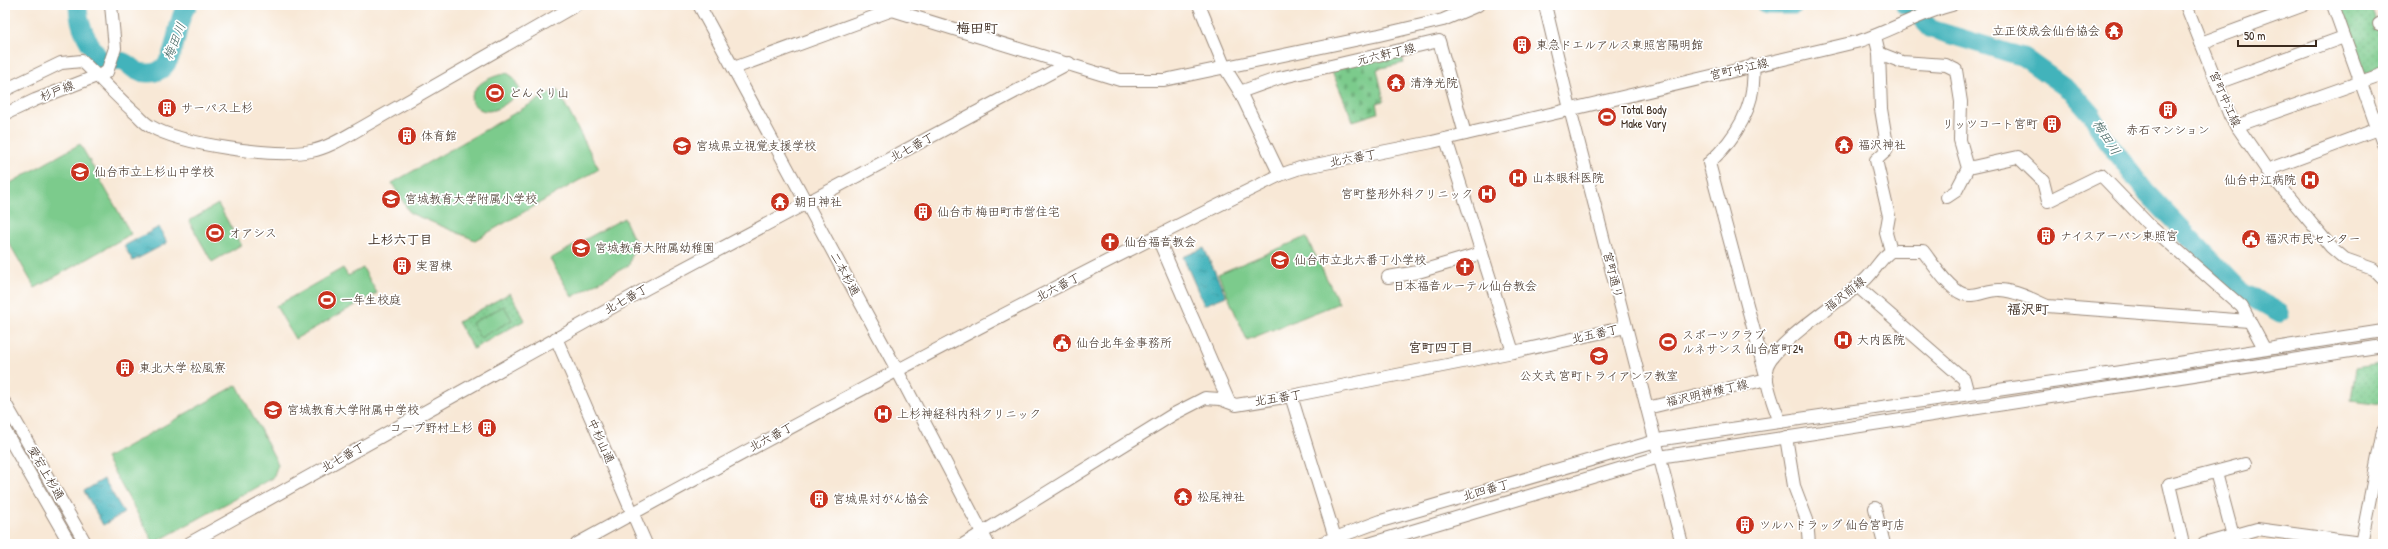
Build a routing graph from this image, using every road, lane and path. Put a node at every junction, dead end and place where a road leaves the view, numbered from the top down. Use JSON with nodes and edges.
{"nodes":[{"id":1,"x":111,"y":5,"type":"edge"},
{"id":2,"x":576,"y":5,"type":"edge"},
{"id":3,"x":699,"y":5,"type":"edge"},
{"id":4,"x":876,"y":5,"type":"edge"},
{"id":5,"x":906,"y":5,"type":"edge"},
{"id":6,"x":1199,"y":5,"type":"edge"},
{"id":7,"x":1478,"y":5,"type":"edge"},
{"id":8,"x":1545,"y":5,"type":"edge"},
{"id":9,"x":1952,"y":5,"type":"edge"},
{"id":10,"x":2186,"y":5,"type":"edge"},
{"id":11,"x":2304,"y":5,"type":"edge"},
{"id":12,"x":2333,"y":5,"type":"edge"},
{"id":13,"x":893,"y":10,"type":"junction"},
{"id":14,"x":1876,"y":36,"type":"junction"},
{"id":15,"x":2344,"y":37,"type":"junction"},
{"id":16,"x":2201,"y":42,"type":"junction"},
{"id":17,"x":1879,"y":53,"type":"junction"},
{"id":18,"x":1069,"y":63,"type":"junction"},
{"id":19,"x":1753,"y":65,"type":"junction"},
{"id":20,"x":734,"y":68,"type":"junction"},
{"id":21,"x":1225,"y":68,"type":"junction"},
{"id":22,"x":2383,"y":74,"type":"edge"},
{"id":23,"x":98,"y":76,"type":"junction"},
{"id":24,"x":2361,"y":82,"type":"junction"},
{"id":25,"x":2217,"y":83,"type":"junction"},
{"id":26,"x":5,"y":90,"type":"edge"},
{"id":27,"x":1240,"y":92,"type":"junction"},
{"id":28,"x":1570,"y":109,"type":"junction"},
{"id":29,"x":5,"y":114,"type":"edge"},
{"id":30,"x":2236,"y":126,"type":"junction"},
{"id":31,"x":2380,"y":128,"type":"edge"},
{"id":32,"x":1465,"y":134,"type":"junction"},
{"id":33,"x":1446,"y":139,"type":"junction"},
{"id":34,"x":2383,"y":144,"type":"edge"},
{"id":35,"x":1968,"y":168,"type":"junction"},
{"id":36,"x":2267,"y":170,"type":"junction"},
{"id":37,"x":1280,"y":175,"type":"junction"},
{"id":38,"x":1947,"y":197,"type":"dead end"},
{"id":39,"x":806,"y":202,"type":"junction"},
{"id":40,"x":1157,"y":236,"type":"junction"},
{"id":41,"x":1891,"y":251,"type":"junction"},
{"id":42,"x":1482,"y":253,"type":"junction"},
{"id":43,"x":2378,"y":270,"type":"edge"},
{"id":44,"x":1388,"y":277,"type":"dead end"},
{"id":45,"x":2383,"y":279,"type":"edge"},
{"id":46,"x":1857,"y":286,"type":"junction"},
{"id":47,"x":2249,"y":321,"type":"junction"},
{"id":48,"x":1626,"y":327,"type":"junction"},
{"id":49,"x":2383,"y":331,"type":"edge"},
{"id":50,"x":556,"y":338,"type":"junction"},
{"id":51,"x":2383,"y":346,"type":"edge"},
{"id":52,"x":2264,"y":348,"type":"junction"},
{"id":53,"x":1514,"y":352,"type":"junction"},
{"id":54,"x":897,"y":370,"type":"junction"},
{"id":55,"x":1766,"y":375,"type":"junction"},
{"id":56,"x":1968,"y":394,"type":"junction"},
{"id":57,"x":1291,"y":396,"type":"junction"},
{"id":58,"x":1229,"y":402,"type":"junction"},
{"id":59,"x":5,"y":403,"type":"edge"},
{"id":60,"x":1647,"y":408,"type":"junction"},
{"id":61,"x":1780,"y":422,"type":"junction"},
{"id":62,"x":5,"y":431,"type":"edge"},
{"id":63,"x":2383,"y":431,"type":"edge"},
{"id":64,"x":1786,"y":437,"type":"junction"},
{"id":65,"x":1655,"y":441,"type":"junction"},
{"id":66,"x":1659,"y":457,"type":"junction"},
{"id":67,"x":2245,"y":464,"type":"dead end"},
{"id":68,"x":2216,"y":472,"type":"junction"},
{"id":69,"x":1875,"y":508,"type":"dead end"},
{"id":70,"x":633,"y":513,"type":"junction"},
{"id":71,"x":2233,"y":536,"type":"junction"},
{"id":72,"x":985,"y":539,"type":"edge"},
{"id":73,"x":1336,"y":540,"type":"edge"},
{"id":74,"x":2361,"y":543,"type":"edge"},
{"id":75,"x":70,"y":544,"type":"edge"},
{"id":76,"x":86,"y":544,"type":"edge"},
{"id":77,"x":188,"y":544,"type":"edge"},
{"id":78,"x":576,"y":544,"type":"edge"},
{"id":79,"x":646,"y":544,"type":"edge"},
{"id":80,"x":964,"y":544,"type":"edge"},
{"id":81,"x":1319,"y":544,"type":"edge"},
{"id":82,"x":1369,"y":544,"type":"edge"},
{"id":83,"x":1682,"y":544,"type":"edge"},
{"id":84,"x":1809,"y":544,"type":"edge"},
{"id":85,"x":1884,"y":544,"type":"edge"},
{"id":86,"x":2183,"y":544,"type":"edge"},
{"id":87,"x":2204,"y":544,"type":"edge"}],
"edges":[{"from":1,"to":23,"type":"street","name":"杉戸線"},
{"from":2,"to":23,"type":"street"},
{"from":3,"to":20,"type":"street","name":"二本杉通"},
{"from":4,"to":13,"type":"street"},
{"from":5,"to":13,"type":"street"},
{"from":6,"to":21,"type":"street"},
{"from":7,"to":21,"type":"street"},
{"from":8,"to":28,"type":"street","name":"宮町通り"},
{"from":9,"to":14,"type":"street","name":"宮町中江線"},
{"from":10,"to":16,"type":"street","name":"宮町中江線"},
{"from":11,"to":16,"type":"street"},
{"from":12,"to":15,"type":"street"},
{"from":13,"to":18,"type":"street"},
{"from":13,"to":20,"type":"street"},
{"from":14,"to":17,"type":"street"},
{"from":14,"to":19,"type":"street","name":"宮町中江線"},
{"from":15,"to":24,"type":"street"},
{"from":15,"to":25,"type":"street"},
{"from":16,"to":25,"type":"street","name":"宮町中江線"},
{"from":17,"to":35,"type":"street"},
{"from":17,"to":41,"type":"street"},
{"from":18,"to":21,"type":"street"},
{"from":18,"to":39,"type":"street","name":"北七番丁"},
{"from":19,"to":28,"type":"street","name":"宮町中江線"},
{"from":19,"to":55,"type":"street"},
{"from":20,"to":39,"type":"street","name":"二本杉通"},
{"from":21,"to":27,"type":"street"},
{"from":22,"to":24,"type":"street"},
{"from":23,"to":26,"type":"street"},
{"from":23,"to":29,"type":"street","name":"杉戸線"},
{"from":24,"to":30,"type":"street"},
{"from":24,"to":31,"type":"street"},
{"from":25,"to":30,"type":"street","name":"宮町中江線"},
{"from":27,"to":32,"type":"street","name":"元六軒丁線"},
{"from":27,"to":37,"type":"street"},
{"from":28,"to":32,"type":"street","name":"北六番丁"},
{"from":28,"to":48,"type":"street","name":"宮町通り"},
{"from":30,"to":36,"type":"street","name":"宮町中江線"},
{"from":31,"to":34,"type":"street"},
{"from":31,"to":36,"type":"street"},
{"from":32,"to":33,"type":"street","name":"北六番丁"},
{"from":33,"to":37,"type":"street","name":"北六番丁"},
{"from":33,"to":42,"type":"street"},
{"from":35,"to":38,"type":"street"},
{"from":35,"to":47,"type":"street"},
{"from":36,"to":43,"type":"street","name":"宮町中江線"},
{"from":37,"to":40,"type":"street","name":"北六番丁"},
{"from":39,"to":50,"type":"street","name":"北七番丁"},
{"from":39,"to":54,"type":"street","name":"二本杉通"},
{"from":40,"to":54,"type":"street","name":"北六番丁"},
{"from":40,"to":58,"type":"street"},
{"from":41,"to":46,"type":"street","name":"福沢前線"},
{"from":41,"to":47,"type":"street"},
{"from":42,"to":44,"type":"street"},
{"from":42,"to":53,"type":"street"},
{"from":43,"to":45,"type":"street","name":"宮町中江線"},
{"from":46,"to":55,"type":"street","name":"福沢前線"},
{"from":46,"to":56,"type":"street"},
{"from":47,"to":52,"type":"street"},
{"from":48,"to":53,"type":"street","name":"北五番丁"},
{"from":48,"to":60,"type":"street","name":"宮町通り"},
{"from":49,"to":52,"type":"street","name":"北四番丁"},
{"from":50,"to":70,"type":"street","name":"中杉山通"},
{"from":50,"to":77,"type":"street","name":"北七番丁"},
{"from":51,"to":64,"type":"street","name":"北四番丁"},
{"from":52,"to":56,"type":"street","name":"北四番丁"},
{"from":53,"to":57,"type":"street","name":"北五番丁"},
{"from":54,"to":70,"type":"street","name":"北六番丁"},
{"from":54,"to":72,"type":"street","name":"二本杉通"},
{"from":55,"to":60,"type":"street","name":"福沢明神横丁線"},
{"from":55,"to":61,"type":"street"},
{"from":56,"to":61,"type":"street","name":"北四番丁"},
{"from":57,"to":58,"type":"street","name":"北五番丁"},
{"from":57,"to":73,"type":"street"},
{"from":58,"to":72,"type":"street","name":"北五番丁"},
{"from":59,"to":76,"type":"street","name":"愛宕上杉通"},
{"from":60,"to":65,"type":"street","name":"宮町通り"},
{"from":61,"to":65,"type":"street","name":"北四番丁"},
{"from":62,"to":75,"type":"street","name":"愛宕上杉通"},
{"from":63,"to":74,"type":"street"},
{"from":64,"to":66,"type":"street","name":"北四番丁"},
{"from":64,"to":84,"type":"street"},
{"from":65,"to":66,"type":"street","name":"宮町通り"},
{"from":65,"to":73,"type":"street","name":"北四番丁"},
{"from":66,"to":82,"type":"street","name":"北四番丁"},
{"from":66,"to":83,"type":"street","name":"宮町通り"},
{"from":67,"to":68,"type":"street"},
{"from":68,"to":71,"type":"street"},
{"from":68,"to":86,"type":"street"},
{"from":69,"to":85,"type":"street"},
{"from":70,"to":78,"type":"street","name":"北六番丁"},
{"from":70,"to":79,"type":"street","name":"中杉山通"},
{"from":71,"to":74,"type":"street"},
{"from":71,"to":87,"type":"street"},
{"from":72,"to":80,"type":"street","name":"北五番丁"},
{"from":73,"to":81,"type":"street","name":"北四番丁"}]}
